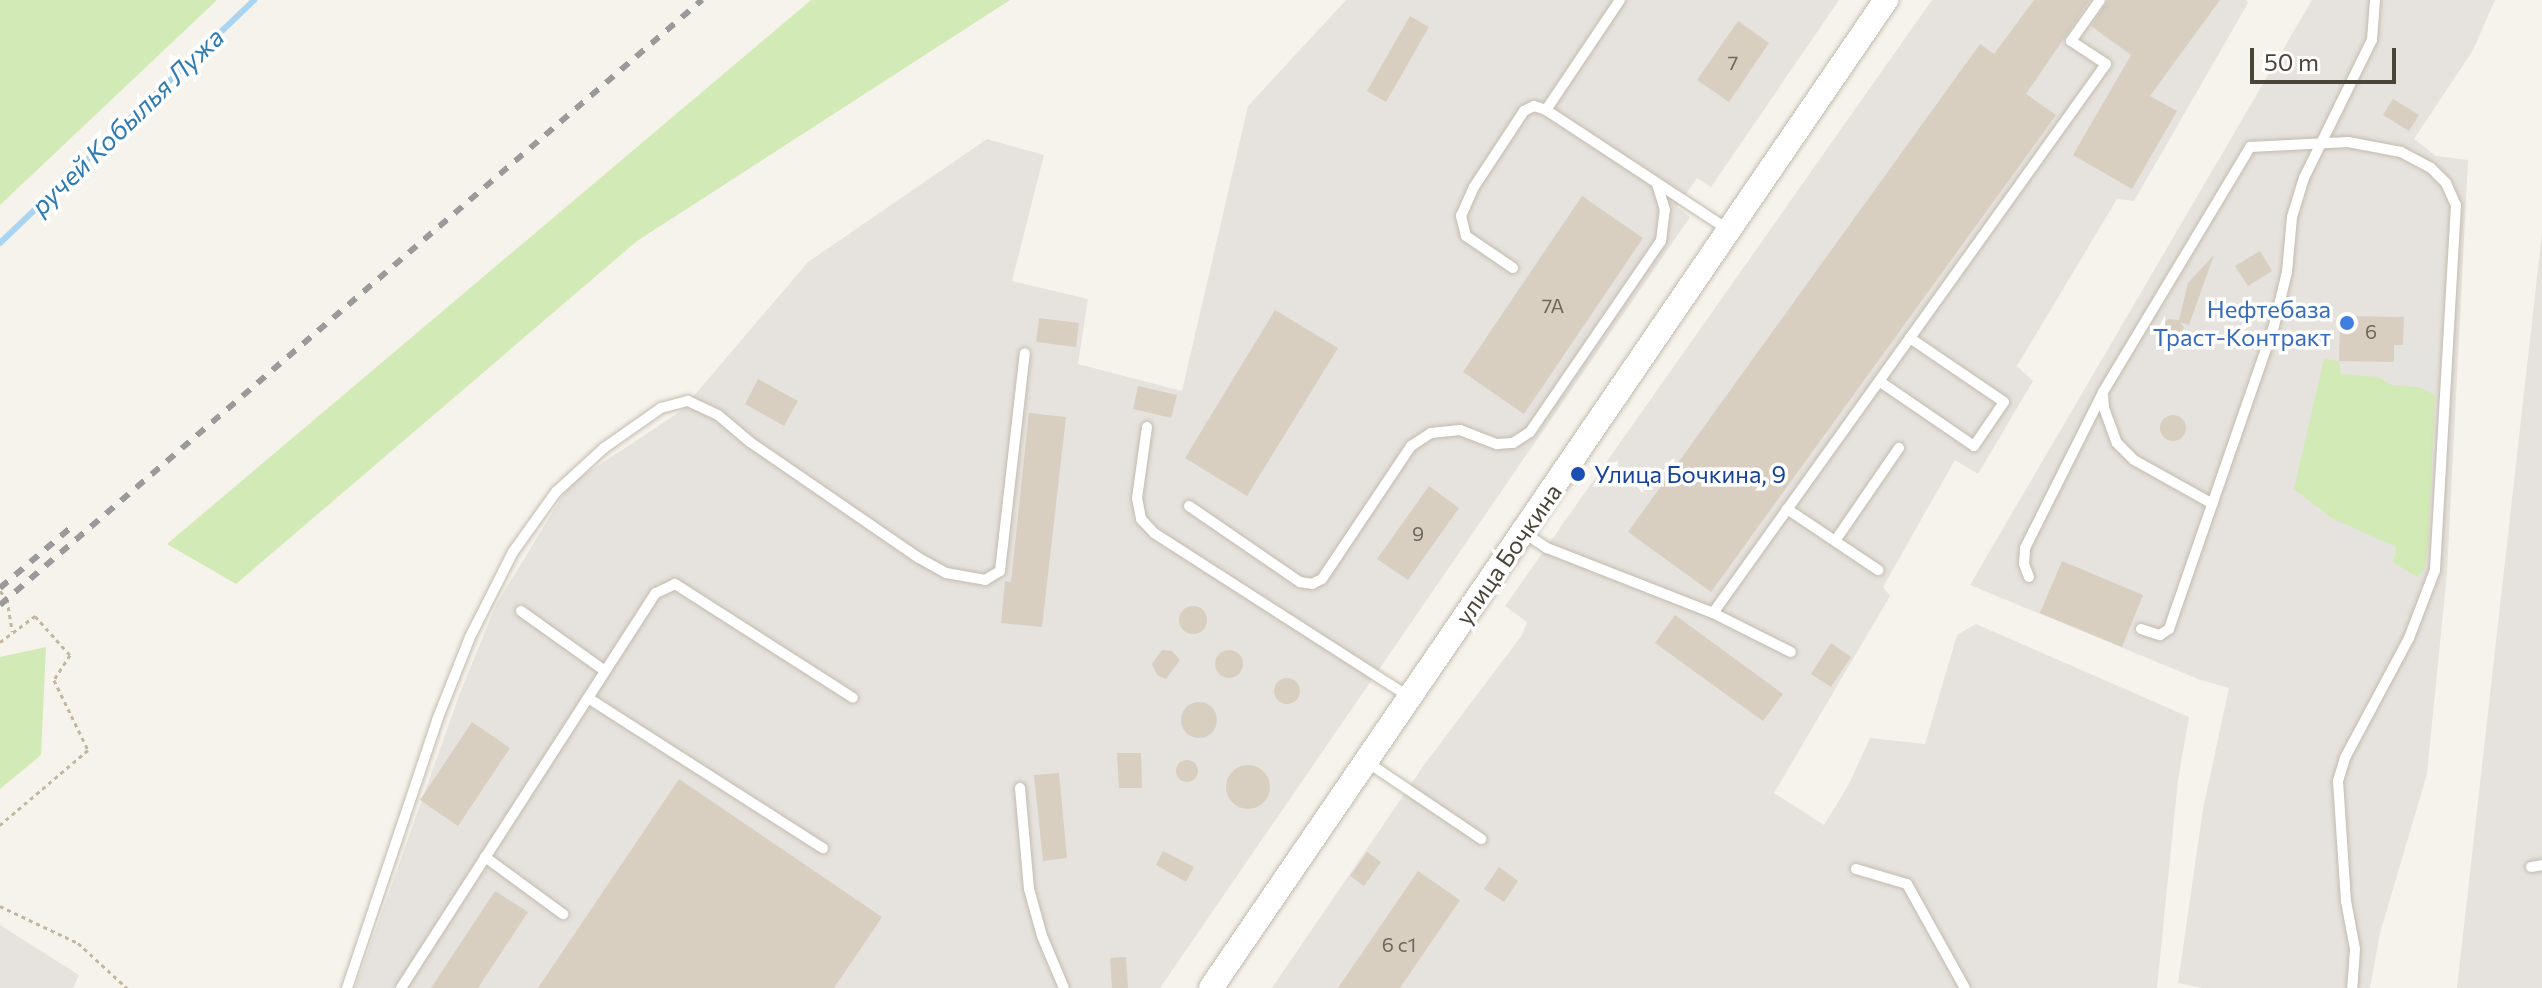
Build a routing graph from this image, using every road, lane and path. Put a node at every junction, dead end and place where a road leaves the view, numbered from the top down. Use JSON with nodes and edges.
{"nodes":[{"id":1,"x":1620,"y":0,"type":"edge"},
{"id":2,"x":1886,"y":0,"type":"edge"},
{"id":3,"x":2100,"y":0,"type":"edge"},
{"id":4,"x":2375,"y":0,"type":"edge"},
{"id":5,"x":1546,"y":110,"type":"junction"},
{"id":6,"x":2320,"y":143,"type":"junction"},
{"id":7,"x":1657,"y":183,"type":"junction"},
{"id":8,"x":1731,"y":231,"type":"junction"},
{"id":9,"x":1513,"y":268,"type":"dead end"},
{"id":10,"x":1910,"y":338,"type":"junction"},
{"id":11,"x":1025,"y":353,"type":"dead end"},
{"id":12,"x":1879,"y":381,"type":"junction"},
{"id":13,"x":2103,"y":392,"type":"junction"},
{"id":14,"x":1147,"y":427,"type":"dead end"},
{"id":15,"x":1899,"y":448,"type":"dead end"},
{"id":16,"x":2213,"y":504,"type":"junction"},
{"id":17,"x":1189,"y":506,"type":"dead end"},
{"id":18,"x":1787,"y":509,"type":"junction"},
{"id":19,"x":1523,"y":532,"type":"junction"},
{"id":20,"x":1835,"y":541,"type":"junction"},
{"id":21,"x":1878,"y":570,"type":"dead end"},
{"id":22,"x":2029,"y":577,"type":"dead end"},
{"id":23,"x":0,"y":591,"type":"edge"},
{"id":24,"x":521,"y":611,"type":"dead end"},
{"id":25,"x":1713,"y":613,"type":"junction"},
{"id":26,"x":2141,"y":629,"type":"dead end"},
{"id":27,"x":12,"y":632,"type":"junction"},
{"id":28,"x":0,"y":642,"type":"edge"},
{"id":29,"x":1791,"y":652,"type":"dead end"},
{"id":30,"x":605,"y":671,"type":"junction"},
{"id":31,"x":1409,"y":696,"type":"junction"},
{"id":32,"x":588,"y":698,"type":"junction"},
{"id":33,"x":853,"y":698,"type":"dead end"},
{"id":34,"x":1365,"y":761,"type":"junction"},
{"id":35,"x":1020,"y":788,"type":"dead end"},
{"id":36,"x":0,"y":825,"type":"edge"},
{"id":37,"x":1481,"y":839,"type":"dead end"},
{"id":38,"x":823,"y":848,"type":"dead end"},
{"id":39,"x":485,"y":857,"type":"junction"},
{"id":40,"x":1856,"y":869,"type":"dead end"},
{"id":41,"x":0,"y":906,"type":"edge"},
{"id":42,"x":563,"y":914,"type":"dead end"},
{"id":43,"x":127,"y":988,"type":"edge"},
{"id":44,"x":347,"y":988,"type":"edge"},
{"id":45,"x":401,"y":988,"type":"edge"},
{"id":46,"x":1064,"y":988,"type":"edge"},
{"id":47,"x":1211,"y":988,"type":"edge"},
{"id":48,"x":1965,"y":988,"type":"edge"},
{"id":49,"x":2352,"y":988,"type":"edge"}],
"edges":[{"from":1,"to":5,"type":"lane"},
{"from":2,"to":8,"type":"street","name":"улица Бочкина"},
{"from":3,"to":10,"type":"lane"},
{"from":4,"to":6,"type":"lane"},
{"from":5,"to":7,"type":"lane"},
{"from":5,"to":9,"type":"lane"},
{"from":6,"to":13,"type":"lane"},
{"from":6,"to":16,"type":"lane"},
{"from":6,"to":49,"type":"lane"},
{"from":7,"to":8,"type":"lane"},
{"from":7,"to":17,"type":"lane"},
{"from":8,"to":19,"type":"street","name":"улица Бочкина"},
{"from":10,"to":12,"type":"lane"},
{"from":10,"to":12,"type":"lane"},
{"from":11,"to":44,"type":"lane"},
{"from":12,"to":18,"type":"lane"},
{"from":13,"to":16,"type":"lane"},
{"from":13,"to":22,"type":"lane"},
{"from":14,"to":31,"type":"lane"},
{"from":15,"to":20,"type":"lane"},
{"from":16,"to":26,"type":"lane"},
{"from":18,"to":20,"type":"lane"},
{"from":18,"to":25,"type":"lane"},
{"from":19,"to":25,"type":"lane"},
{"from":19,"to":31,"type":"street","name":"улица Бочкина"},
{"from":20,"to":21,"type":"lane"},
{"from":23,"to":27,"type":"path"},
{"from":24,"to":30,"type":"lane"},
{"from":25,"to":29,"type":"lane"},
{"from":27,"to":28,"type":"path"},
{"from":27,"to":36,"type":"path"},
{"from":30,"to":32,"type":"lane"},
{"from":30,"to":33,"type":"lane"},
{"from":31,"to":34,"type":"street","name":"улица Бочкина"},
{"from":32,"to":38,"type":"lane"},
{"from":32,"to":39,"type":"lane"},
{"from":34,"to":37,"type":"lane"},
{"from":34,"to":47,"type":"street","name":"улица Бочкина"},
{"from":35,"to":46,"type":"lane"},
{"from":39,"to":42,"type":"lane"},
{"from":39,"to":45,"type":"lane"},
{"from":40,"to":48,"type":"lane"},
{"from":41,"to":43,"type":"path"}]}
